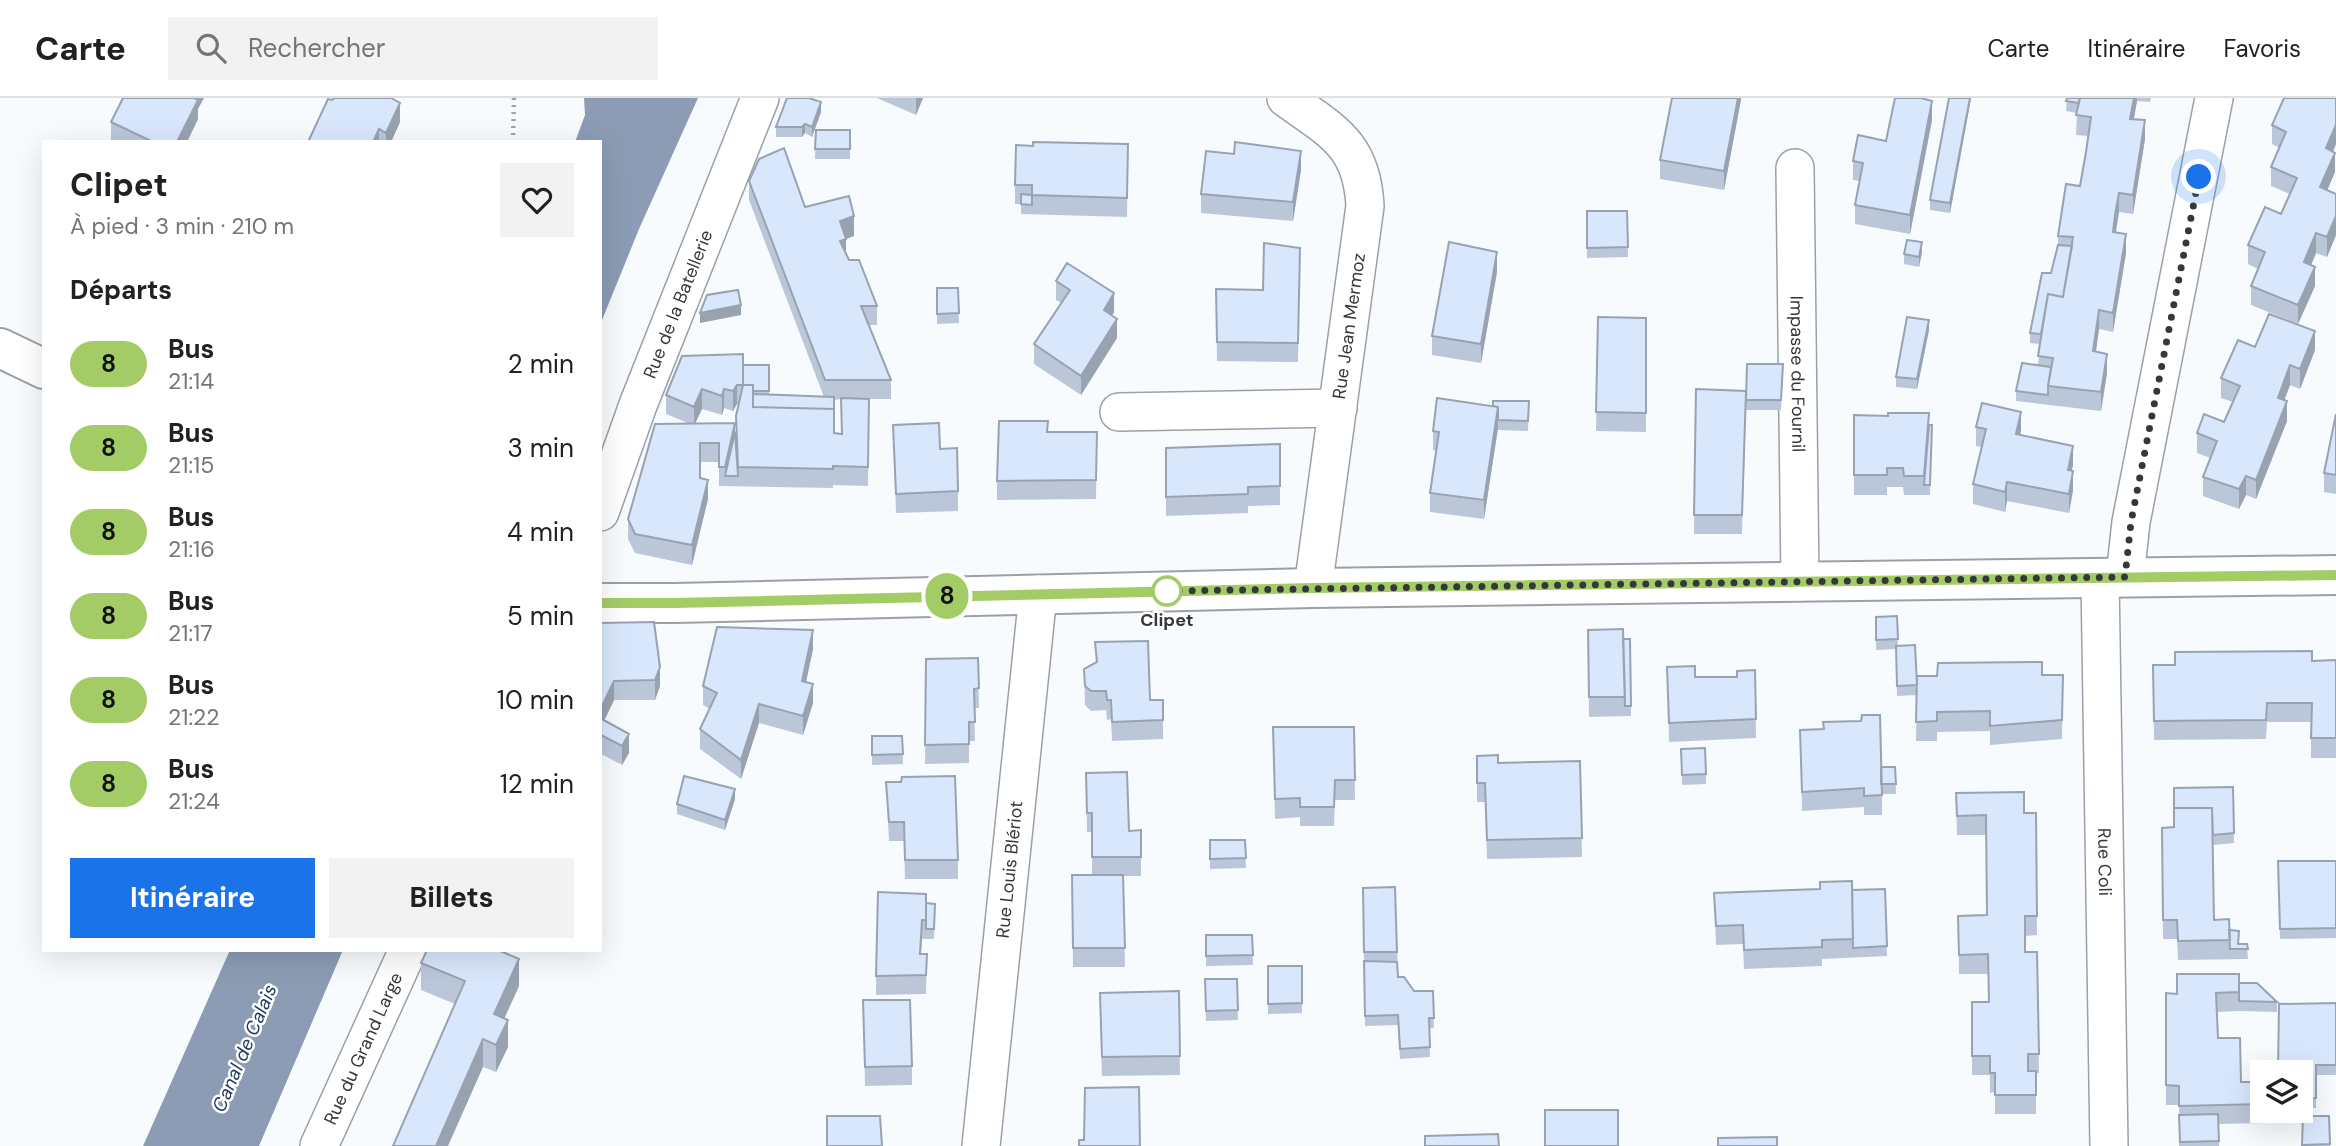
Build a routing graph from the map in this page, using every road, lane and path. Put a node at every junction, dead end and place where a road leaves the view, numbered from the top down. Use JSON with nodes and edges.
{"nodes":[{"id":1,"x":514,"y":98,"type":"edge"},
{"id":2,"x":760,"y":98,"type":"edge"},
{"id":3,"x":1286,"y":98,"type":"edge"},
{"id":4,"x":2214,"y":98,"type":"edge"},
{"id":5,"x":513,"y":140,"type":"edge"},
{"id":6,"x":1795,"y":168,"type":"dead end"},
{"id":7,"x":0,"y":348,"type":"edge"},
{"id":8,"x":42,"y":368,"type":"edge"},
{"id":9,"x":1338,"y":408,"type":"junction"},
{"id":10,"x":1119,"y":412,"type":"dead end"},
{"id":11,"x":602,"y":506,"type":"edge"},
{"id":12,"x":2336,"y":575,"type":"edge"},
{"id":13,"x":2112,"y":577,"type":"junction"},
{"id":14,"x":1800,"y":582,"type":"junction"},
{"id":15,"x":1313,"y":588,"type":"junction"},
{"id":16,"x":1038,"y":594,"type":"junction"},
{"id":17,"x":602,"y":603,"type":"edge"},
{"id":18,"x":407,"y":952,"type":"edge"},
{"id":19,"x":318,"y":1146,"type":"edge"},
{"id":20,"x":981,"y":1146,"type":"edge"},
{"id":21,"x":2109,"y":1146,"type":"edge"}],
"edges":[{"from":1,"to":5,"type":"path"},
{"from":2,"to":11,"type":"street","name":"Rue de la Batellerie"},
{"from":3,"to":9,"type":"street","name":"Rue Jean Mermoz"},
{"from":4,"to":13,"type":"street","name":"Rue Coli"},
{"from":6,"to":14,"type":"street","name":"Impasse du Fournil"},
{"from":7,"to":8,"type":"street"},
{"from":9,"to":10,"type":"street"},
{"from":9,"to":15,"type":"street","name":"Rue Jean Mermoz"},
{"from":12,"to":13,"type":"street"},
{"from":13,"to":14,"type":"street"},
{"from":13,"to":21,"type":"street","name":"Rue Coli"},
{"from":14,"to":15,"type":"street"},
{"from":15,"to":16,"type":"street"},
{"from":16,"to":17,"type":"street"},
{"from":16,"to":20,"type":"street","name":"Rue Louis Blériot"},
{"from":18,"to":19,"type":"street","name":"Rue du Grand Large"}]}
